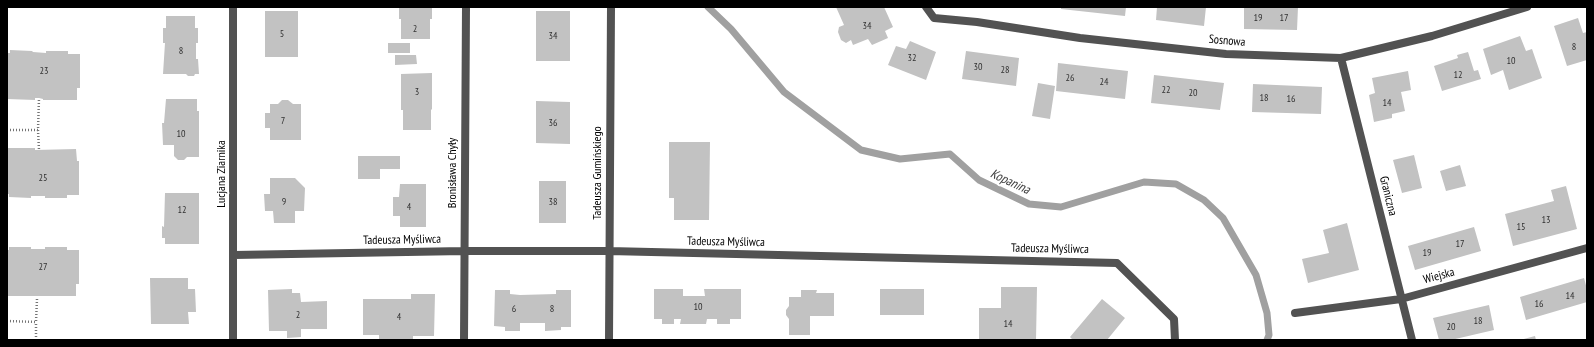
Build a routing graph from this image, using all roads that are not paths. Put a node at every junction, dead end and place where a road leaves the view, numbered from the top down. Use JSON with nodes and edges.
{"nodes":[{"id":1,"x":234,"y":7,"type":"edge"},
{"id":2,"x":466,"y":7,"type":"edge"},
{"id":3,"x":611,"y":7,"type":"edge"},
{"id":4,"x":926,"y":7,"type":"edge"},
{"id":5,"x":1527,"y":7,"type":"edge"},
{"id":6,"x":1341,"y":58,"type":"junction"},
{"id":7,"x":1587,"y":248,"type":"edge"},
{"id":8,"x":464,"y":251,"type":"junction"},
{"id":9,"x":609,"y":251,"type":"junction"},
{"id":10,"x":234,"y":255,"type":"junction"},
{"id":11,"x":1401,"y":299,"type":"junction"},
{"id":12,"x":1295,"y":313,"type":"dead end"},
{"id":13,"x":234,"y":340,"type":"edge"},
{"id":14,"x":464,"y":340,"type":"edge"},
{"id":15,"x":609,"y":340,"type":"edge"},
{"id":16,"x":1175,"y":340,"type":"edge"},
{"id":17,"x":1412,"y":340,"type":"edge"}],
"edges":[{"from":1,"to":10,"type":"street","name":"Lucjana Ziarnika"},
{"from":2,"to":8,"type":"street","name":"Bronisława Chyły"},
{"from":3,"to":9,"type":"street","name":"Tadeusza Gumińskiego"},
{"from":4,"to":6,"type":"street","name":"Sosnowa"},
{"from":5,"to":6,"type":"street","name":"Sosnowa"},
{"from":6,"to":11,"type":"street","name":"Graniczna"},
{"from":7,"to":11,"type":"street","name":"Wiejska"},
{"from":8,"to":9,"type":"street","name":"Tadeusza Myśliwca"},
{"from":8,"to":10,"type":"street","name":"Tadeusza Myśliwca"},
{"from":8,"to":14,"type":"street","name":"Bronisława Chyły"},
{"from":9,"to":15,"type":"street","name":"Tadeusza Gumińskiego"},
{"from":9,"to":16,"type":"street","name":"Tadeusza Myśliwca"},
{"from":10,"to":13,"type":"street","name":"Lucjana Ziarnika"},
{"from":11,"to":12,"type":"street","name":"Wiejska"},
{"from":11,"to":17,"type":"street","name":"Graniczna"}]}
